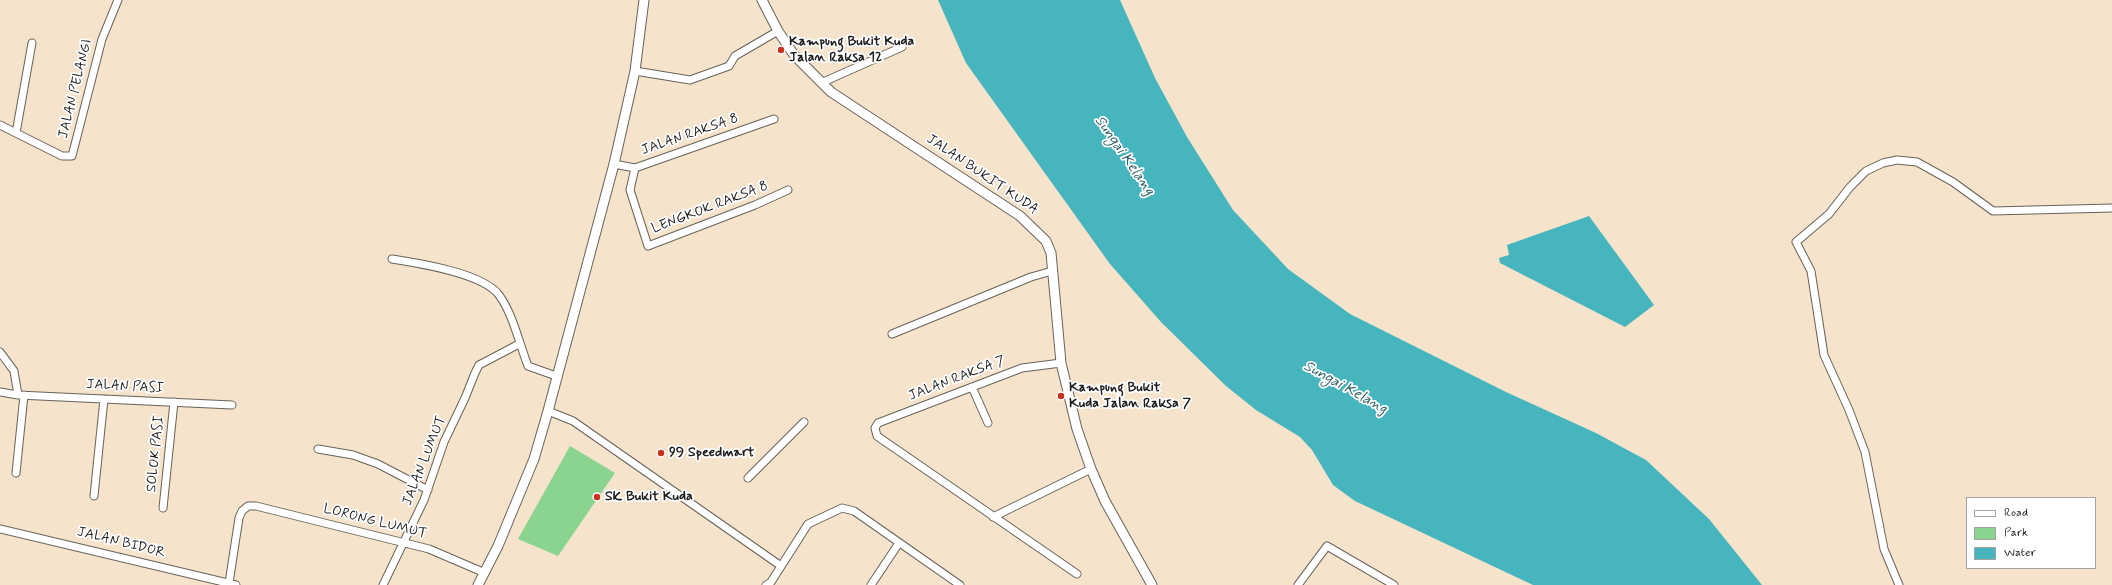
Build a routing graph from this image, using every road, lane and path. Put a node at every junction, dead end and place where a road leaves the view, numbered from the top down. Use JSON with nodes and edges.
{"nodes":[{"id":1,"x":118,"y":0,"type":"edge"},
{"id":2,"x":644,"y":0,"type":"edge"},
{"id":3,"x":762,"y":0,"type":"edge"},
{"id":4,"x":778,"y":31,"type":"junction"},
{"id":5,"x":32,"y":43,"type":"dead end"},
{"id":6,"x":902,"y":47,"type":"dead end"},
{"id":7,"x":635,"y":71,"type":"junction"},
{"id":8,"x":821,"y":83,"type":"junction"},
{"id":9,"x":774,"y":119,"type":"dead end"},
{"id":10,"x":0,"y":125,"type":"edge"},
{"id":11,"x":16,"y":133,"type":"junction"},
{"id":12,"x":614,"y":164,"type":"junction"},
{"id":13,"x":635,"y":168,"type":"junction"},
{"id":14,"x":788,"y":190,"type":"dead end"},
{"id":15,"x":2112,"y":208,"type":"edge"},
{"id":16,"x":392,"y":259,"type":"dead end"},
{"id":17,"x":1052,"y":271,"type":"junction"},
{"id":18,"x":892,"y":334,"type":"dead end"},
{"id":19,"x":519,"y":344,"type":"junction"},
{"id":20,"x":0,"y":352,"type":"edge"},
{"id":21,"x":1061,"y":364,"type":"junction"},
{"id":22,"x":556,"y":376,"type":"junction"},
{"id":23,"x":972,"y":387,"type":"junction"},
{"id":24,"x":0,"y":392,"type":"edge"},
{"id":25,"x":21,"y":395,"type":"junction"},
{"id":26,"x":104,"y":399,"type":"junction"},
{"id":27,"x":174,"y":402,"type":"junction"},
{"id":28,"x":232,"y":405,"type":"dead end"},
{"id":29,"x":548,"y":411,"type":"junction"},
{"id":30,"x":804,"y":422,"type":"dead end"},
{"id":31,"x":988,"y":423,"type":"dead end"},
{"id":32,"x":318,"y":449,"type":"dead end"},
{"id":33,"x":1091,"y":469,"type":"junction"},
{"id":34,"x":16,"y":473,"type":"dead end"},
{"id":35,"x":748,"y":478,"type":"dead end"},
{"id":36,"x":428,"y":490,"type":"junction"},
{"id":37,"x":94,"y":496,"type":"dead end"},
{"id":38,"x":163,"y":508,"type":"dead end"},
{"id":39,"x":993,"y":517,"type":"junction"},
{"id":40,"x":0,"y":529,"type":"edge"},
{"id":41,"x":403,"y":543,"type":"junction"},
{"id":42,"x":899,"y":543,"type":"junction"},
{"id":43,"x":781,"y":566,"type":"junction"},
{"id":44,"x":485,"y":573,"type":"junction"},
{"id":45,"x":1078,"y":574,"type":"dead end"},
{"id":46,"x":232,"y":584,"type":"edge"},
{"id":47,"x":383,"y":585,"type":"edge"},
{"id":48,"x":478,"y":585,"type":"edge"},
{"id":49,"x":766,"y":585,"type":"edge"},
{"id":50,"x":871,"y":585,"type":"edge"},
{"id":51,"x":960,"y":585,"type":"edge"},
{"id":52,"x":1152,"y":585,"type":"edge"},
{"id":53,"x":1298,"y":585,"type":"edge"},
{"id":54,"x":1394,"y":585,"type":"edge"},
{"id":55,"x":1899,"y":585,"type":"edge"}],
"edges":[{"from":1,"to":11,"type":"street","name":"JALAN PELANGI"},
{"from":2,"to":7,"type":"street"},
{"from":3,"to":4,"type":"street","name":"JALAN BUKIT KUDA"},
{"from":4,"to":7,"type":"street"},
{"from":4,"to":8,"type":"street","name":"JALAN BUKIT KUDA"},
{"from":5,"to":11,"type":"street"},
{"from":6,"to":8,"type":"street"},
{"from":7,"to":12,"type":"street"},
{"from":8,"to":17,"type":"street","name":"JALAN BUKIT KUDA"},
{"from":9,"to":13,"type":"street","name":"JALAN RAKSA 8"},
{"from":10,"to":11,"type":"street","name":"JALAN PELANGI"},
{"from":12,"to":13,"type":"street","name":"JALAN RAKSA 8"},
{"from":12,"to":22,"type":"street"},
{"from":13,"to":14,"type":"street","name":"LENGKOK RAKSA 8"},
{"from":15,"to":55,"type":"street"},
{"from":16,"to":19,"type":"street"},
{"from":17,"to":18,"type":"street"},
{"from":17,"to":21,"type":"street","name":"JALAN BUKIT KUDA"},
{"from":19,"to":22,"type":"street"},
{"from":19,"to":36,"type":"street","name":"JALAN LUMUT"},
{"from":20,"to":25,"type":"street"},
{"from":21,"to":23,"type":"street","name":"JALAN RAKSA 7"},
{"from":21,"to":33,"type":"street","name":"JALAN BUKIT KUDA"},
{"from":22,"to":29,"type":"street"},
{"from":23,"to":31,"type":"street"},
{"from":23,"to":39,"type":"street","name":"JALAN RAKSA 7"},
{"from":24,"to":25,"type":"street","name":"JALAN PASI"},
{"from":25,"to":26,"type":"street","name":"JALAN PASI"},
{"from":25,"to":34,"type":"street"},
{"from":26,"to":27,"type":"street","name":"JALAN PASI"},
{"from":26,"to":37,"type":"street"},
{"from":27,"to":28,"type":"street","name":"JALAN PASI"},
{"from":27,"to":38,"type":"street","name":"SOLOK PASI"},
{"from":29,"to":43,"type":"street"},
{"from":29,"to":44,"type":"street"},
{"from":30,"to":35,"type":"street"},
{"from":32,"to":36,"type":"street"},
{"from":33,"to":39,"type":"street"},
{"from":33,"to":52,"type":"street","name":"JALAN BUKIT KUDA"},
{"from":36,"to":41,"type":"street","name":"JALAN LUMUT"},
{"from":39,"to":45,"type":"street"},
{"from":40,"to":46,"type":"street","name":"JALAN BIDOR"},
{"from":41,"to":44,"type":"street","name":"LORONG LUMUT"},
{"from":41,"to":46,"type":"street","name":"LORONG LUMUT"},
{"from":41,"to":47,"type":"street","name":"JALAN LUMUT"},
{"from":42,"to":43,"type":"street"},
{"from":42,"to":50,"type":"street"},
{"from":42,"to":51,"type":"street"},
{"from":43,"to":49,"type":"street"},
{"from":44,"to":48,"type":"street"},
{"from":53,"to":54,"type":"street"}]}
